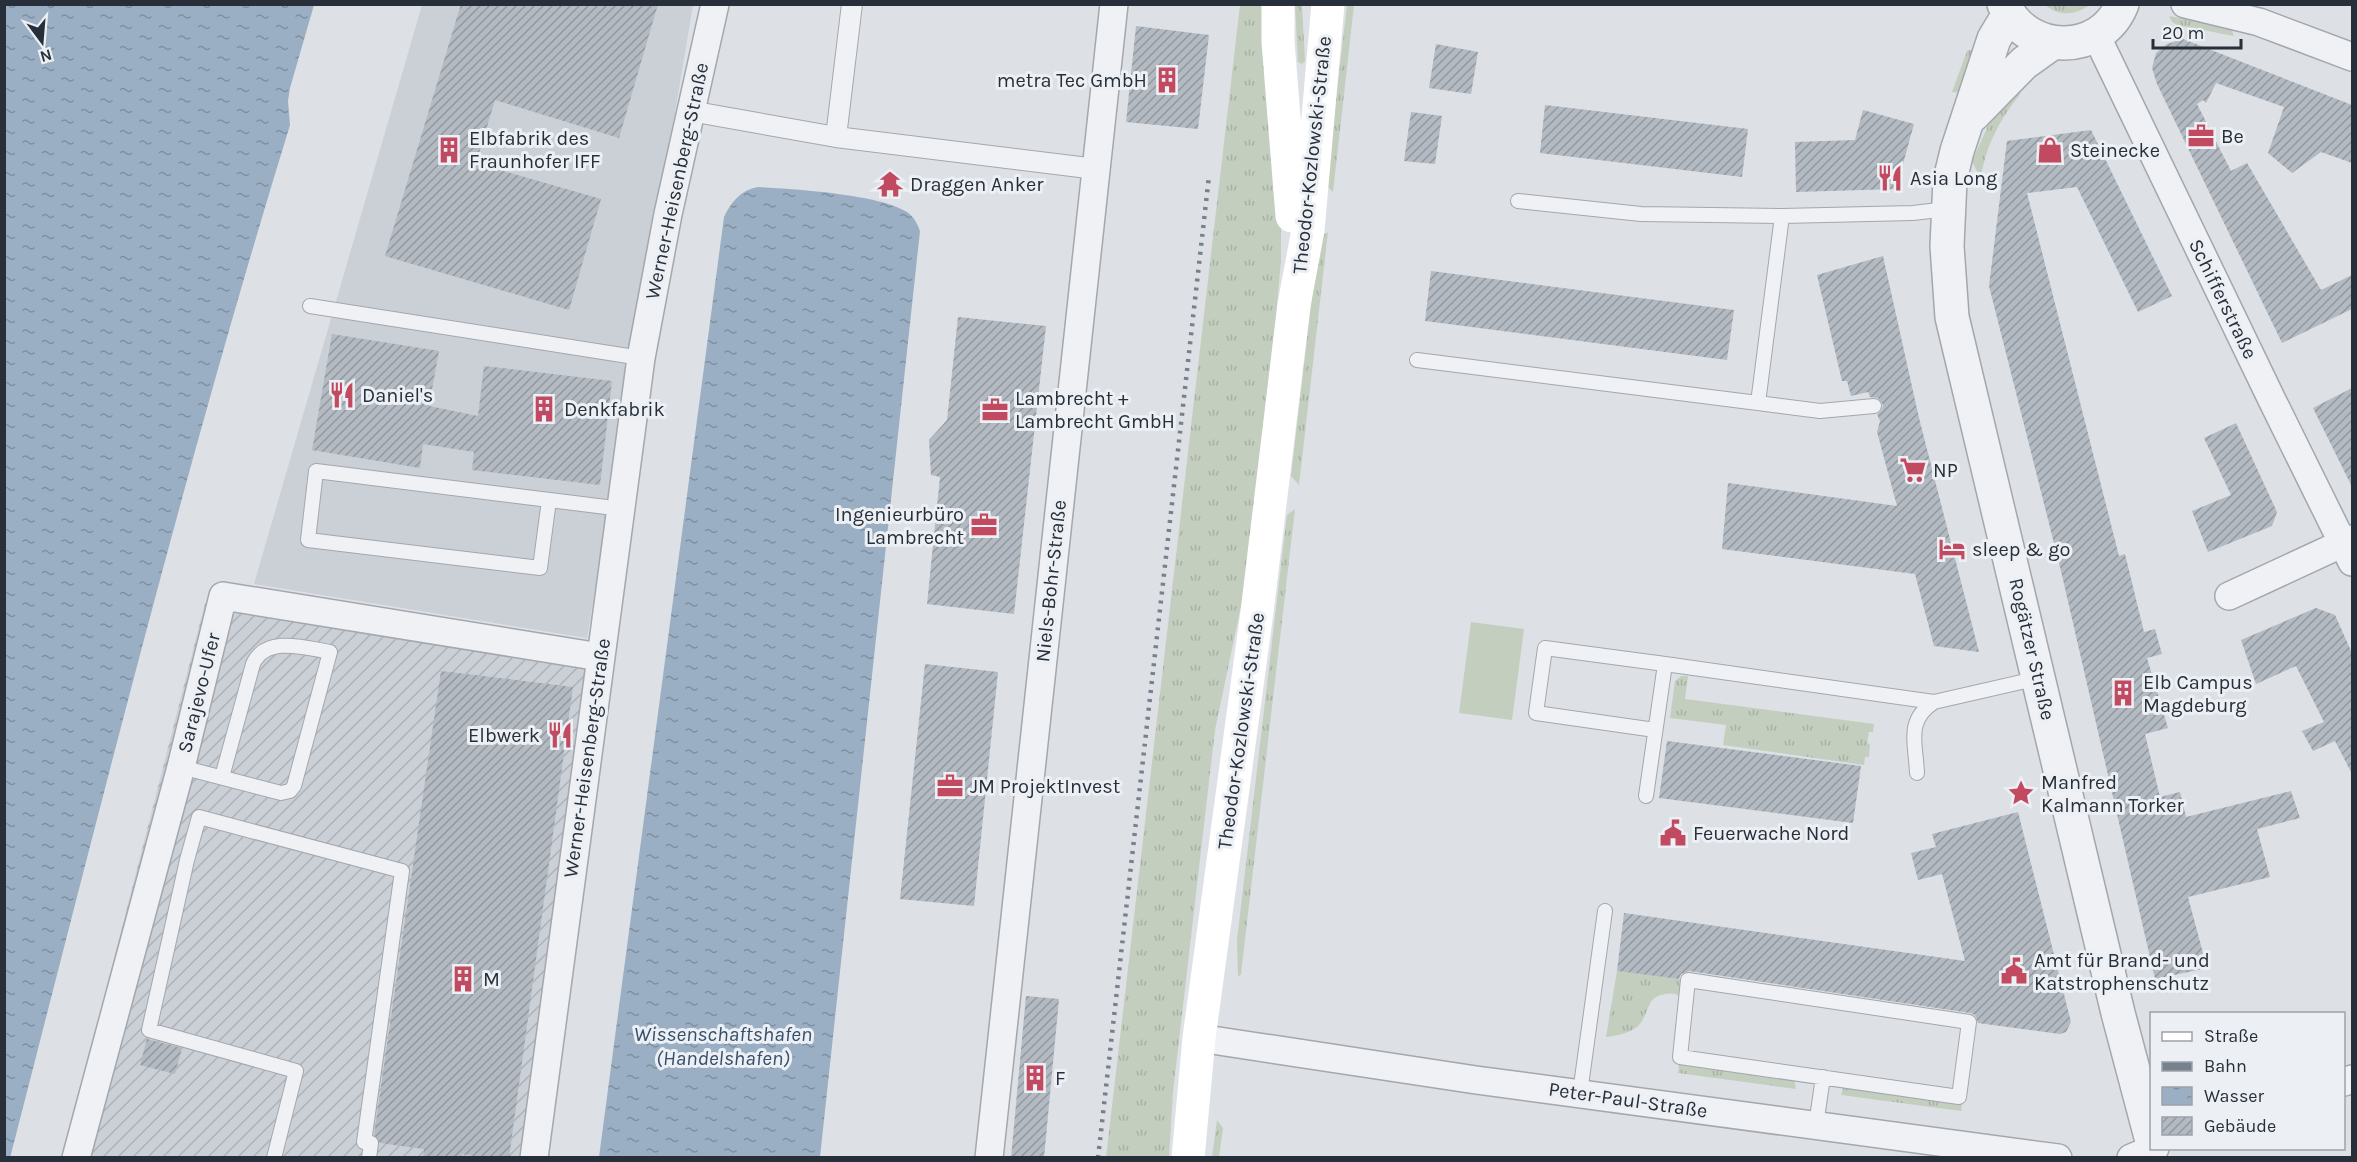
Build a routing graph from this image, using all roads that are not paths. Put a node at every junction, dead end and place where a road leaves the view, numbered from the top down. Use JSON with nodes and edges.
{"nodes":[{"id":1,"x":715,"y":4,"type":"edge"},
{"id":2,"x":852,"y":4,"type":"edge"},
{"id":3,"x":1114,"y":4,"type":"edge"},
{"id":4,"x":1278,"y":4,"type":"edge"},
{"id":5,"x":1328,"y":4,"type":"edge"},
{"id":6,"x":2122,"y":4,"type":"edge"},
{"id":7,"x":2185,"y":4,"type":"edge"},
{"id":8,"x":2007,"y":9,"type":"edge"},
{"id":9,"x":2096,"y":35,"type":"junction"},
{"id":10,"x":2052,"y":43,"type":"junction"},
{"id":11,"x":2352,"y":57,"type":"edge"},
{"id":12,"x":690,"y":111,"type":"junction"},
{"id":13,"x":1969,"y":118,"type":"junction"},
{"id":14,"x":836,"y":137,"type":"junction"},
{"id":15,"x":1096,"y":170,"type":"junction"},
{"id":16,"x":1518,"y":201,"type":"dead end"},
{"id":17,"x":1947,"y":209,"type":"junction"},
{"id":18,"x":1782,"y":216,"type":"junction"},
{"id":19,"x":1294,"y":305,"type":"junction"},
{"id":20,"x":310,"y":306,"type":"dead end"},
{"id":21,"x":641,"y":358,"type":"junction"},
{"id":22,"x":1417,"y":360,"type":"dead end"},
{"id":23,"x":1758,"y":403,"type":"junction"},
{"id":24,"x":1874,"y":406,"type":"dead end"},
{"id":25,"x":549,"y":500,"type":"junction"},
{"id":26,"x":622,"y":509,"type":"junction"},
{"id":27,"x":2349,"y":548,"type":"edge"},
{"id":28,"x":2229,"y":596,"type":"dead end"},
{"id":29,"x":600,"y":657,"type":"junction"},
{"id":30,"x":1665,"y":664,"type":"junction"},
{"id":31,"x":2039,"y":678,"type":"junction"},
{"id":32,"x":1934,"y":702,"type":"junction"},
{"id":33,"x":1655,"y":730,"type":"junction"},
{"id":34,"x":181,"y":767,"type":"junction"},
{"id":35,"x":1917,"y":773,"type":"dead end"},
{"id":36,"x":222,"y":777,"type":"junction"},
{"id":37,"x":1646,"y":796,"type":"dead end"},
{"id":38,"x":1605,"y":910,"type":"dead end"},
{"id":39,"x":1199,"y":1038,"type":"junction"},
{"id":40,"x":1823,"y":1077,"type":"junction"},
{"id":41,"x":1580,"y":1093,"type":"junction"},
{"id":42,"x":1816,"y":1125,"type":"junction"},
{"id":43,"x":2150,"y":1137,"type":"edge"},
{"id":44,"x":2151,"y":1150,"type":"edge"},
{"id":45,"x":76,"y":1158,"type":"edge"},
{"id":46,"x":274,"y":1158,"type":"edge"},
{"id":47,"x":369,"y":1158,"type":"edge"},
{"id":48,"x":534,"y":1158,"type":"edge"},
{"id":49,"x":989,"y":1158,"type":"edge"},
{"id":50,"x":1188,"y":1158,"type":"edge"},
{"id":51,"x":2058,"y":1158,"type":"edge"},
{"id":52,"x":2131,"y":1158,"type":"edge"}],
"edges":[{"from":1,"to":12,"type":"street","name":"Werner-Heisenberg-Straße"},
{"from":2,"to":14,"type":"street"},
{"from":3,"to":15,"type":"street","name":"Niels-Bohr-Straße"},
{"from":4,"to":19,"type":"main road","name":"Theodor-Kozlowski-Straße"},
{"from":5,"to":19,"type":"main road","name":"Theodor-Kozlowski-Straße"},
{"from":6,"to":9,"type":"street"},
{"from":7,"to":11,"type":"street"},
{"from":8,"to":10,"type":"street"},
{"from":8,"to":13,"type":"street","name":"Rogätzer Straße"},
{"from":9,"to":10,"type":"street"},
{"from":9,"to":27,"type":"street","name":"Schifferstraße"},
{"from":10,"to":13,"type":"street","name":"Rogätzer Straße"},
{"from":12,"to":14,"type":"street"},
{"from":12,"to":21,"type":"street","name":"Werner-Heisenberg-Straße"},
{"from":13,"to":17,"type":"street","name":"Rogätzer Straße"},
{"from":14,"to":15,"type":"street"},
{"from":15,"to":49,"type":"street","name":"Niels-Bohr-Straße"},
{"from":16,"to":18,"type":"lane"},
{"from":17,"to":18,"type":"lane"},
{"from":17,"to":31,"type":"street","name":"Rogätzer Straße"},
{"from":18,"to":23,"type":"lane"},
{"from":19,"to":39,"type":"main road","name":"Theodor-Kozlowski-Straße"},
{"from":20,"to":21,"type":"lane"},
{"from":21,"to":26,"type":"street","name":"Werner-Heisenberg-Straße"},
{"from":22,"to":23,"type":"lane"},
{"from":23,"to":24,"type":"lane"},
{"from":25,"to":25,"type":"lane"},
{"from":25,"to":26,"type":"lane"},
{"from":26,"to":29,"type":"street","name":"Werner-Heisenberg-Straße"},
{"from":27,"to":28,"type":"street"},
{"from":29,"to":34,"type":"street","name":"Sarajevo-Ufer"},
{"from":29,"to":48,"type":"street","name":"Werner-Heisenberg-Straße"},
{"from":30,"to":32,"type":"lane"},
{"from":30,"to":33,"type":"lane"},
{"from":30,"to":33,"type":"lane"},
{"from":31,"to":32,"type":"lane"},
{"from":31,"to":43,"type":"street","name":"Rogätzer Straße"},
{"from":32,"to":35,"type":"lane"},
{"from":33,"to":37,"type":"lane"},
{"from":34,"to":36,"type":"lane"},
{"from":34,"to":45,"type":"street","name":"Sarajevo-Ufer"},
{"from":36,"to":36,"type":"lane"},
{"from":38,"to":41,"type":"lane"},
{"from":39,"to":41,"type":"street","name":"Peter-Paul-Straße"},
{"from":39,"to":50,"type":"main road","name":"Theodor-Kozlowski-Straße"},
{"from":40,"to":40,"type":"lane"},
{"from":40,"to":42,"type":"lane"},
{"from":41,"to":42,"type":"street","name":"Peter-Paul-Straße"},
{"from":42,"to":51,"type":"street","name":"Peter-Paul-Straße"},
{"from":44,"to":52,"type":"street"},
{"from":46,"to":47,"type":"lane"}]}
